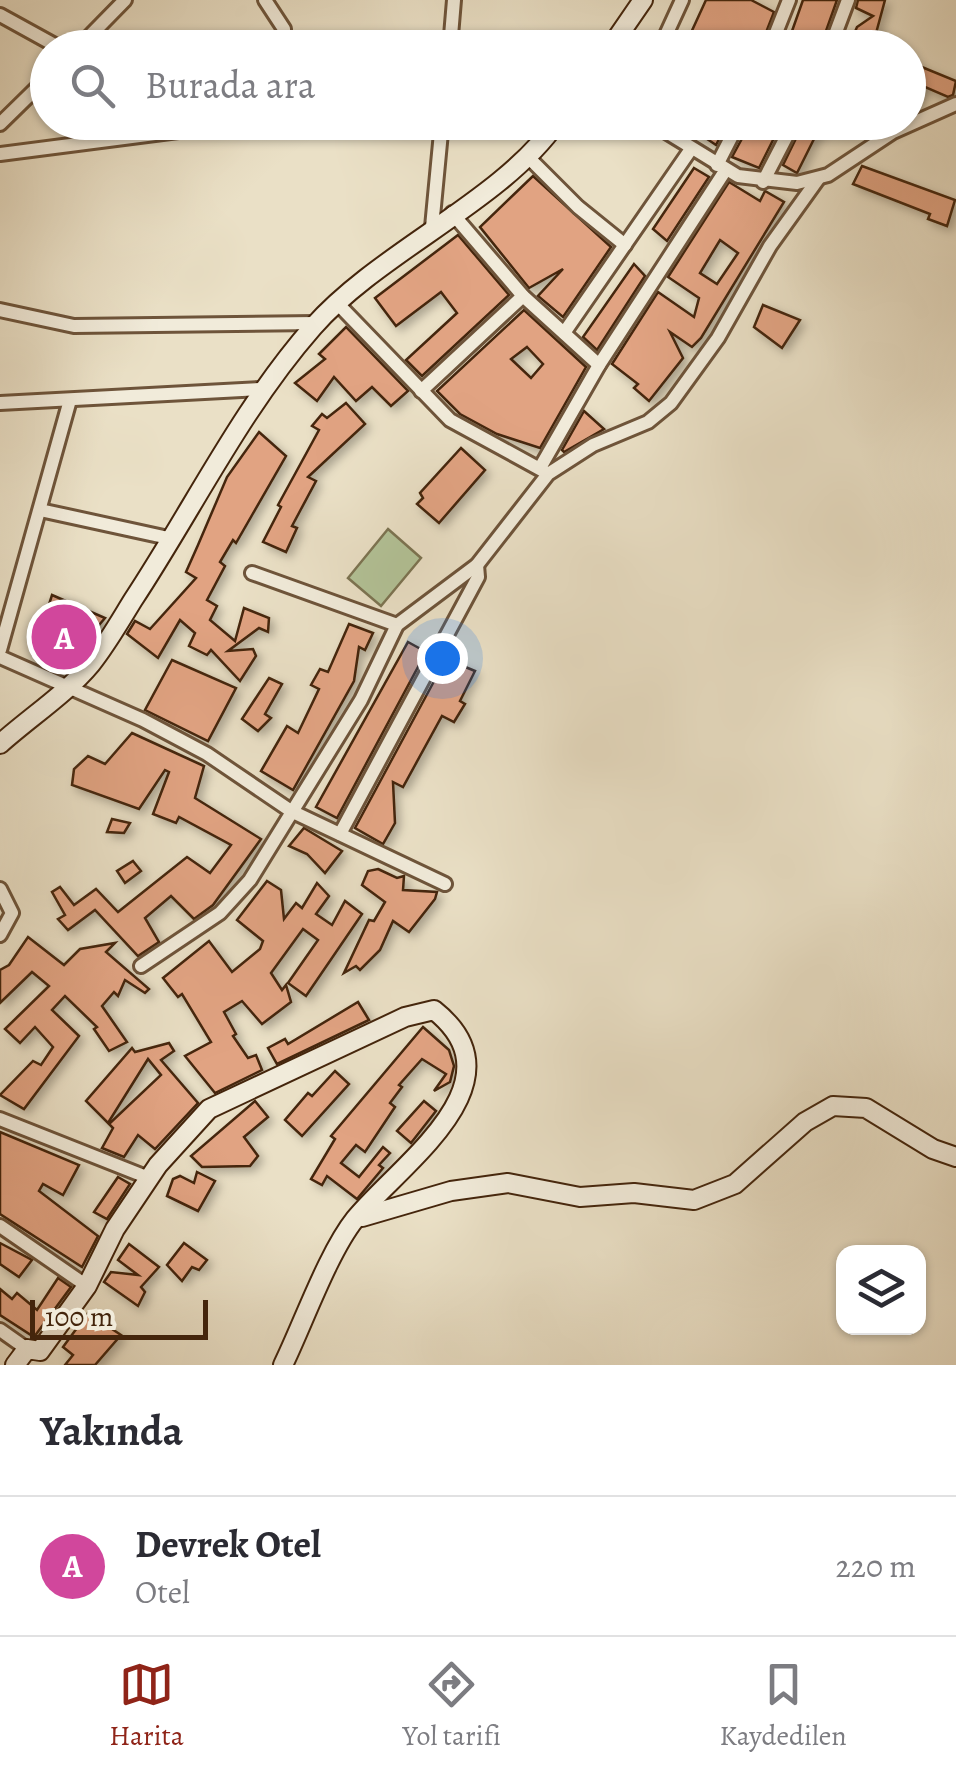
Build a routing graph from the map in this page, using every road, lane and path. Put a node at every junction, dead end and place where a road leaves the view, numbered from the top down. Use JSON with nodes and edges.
{"nodes":[{"id":1,"x":104,"y":0,"type":"edge"},
{"id":2,"x":265,"y":0,"type":"edge"},
{"id":3,"x":454,"y":0,"type":"edge"},
{"id":4,"x":643,"y":0,"type":"edge"},
{"id":5,"x":682,"y":0,"type":"edge"},
{"id":6,"x":789,"y":0,"type":"edge"},
{"id":7,"x":848,"y":0,"type":"edge"},
{"id":8,"x":121,"y":4,"type":"edge"},
{"id":9,"x":0,"y":15,"type":"edge"},
{"id":10,"x":284,"y":29,"type":"dead end"},
{"id":11,"x":96,"y":30,"type":"edge"},
{"id":12,"x":452,"y":30,"type":"edge"},
{"id":13,"x":622,"y":30,"type":"edge"},
{"id":14,"x":668,"y":30,"type":"edge"},
{"id":15,"x":777,"y":30,"type":"edge"},
{"id":16,"x":837,"y":30,"type":"edge"},
{"id":17,"x":30,"y":32,"type":"edge"},
{"id":18,"x":30,"y":95,"type":"edge"},
{"id":19,"x":956,"y":104,"type":"edge"},
{"id":20,"x":926,"y":117,"type":"edge"},
{"id":21,"x":0,"y":124,"type":"edge"},
{"id":22,"x":108,"y":140,"type":"edge"},
{"id":23,"x":440,"y":140,"type":"edge"},
{"id":24,"x":541,"y":140,"type":"edge"},
{"id":25,"x":677,"y":140,"type":"edge"},
{"id":26,"x":732,"y":140,"type":"edge"},
{"id":27,"x":784,"y":140,"type":"edge"},
{"id":28,"x":880,"y":140,"type":"edge"},
{"id":29,"x":691,"y":149,"type":"junction"},
{"id":30,"x":0,"y":154,"type":"edge"},
{"id":31,"x":527,"y":156,"type":"junction"},
{"id":32,"x":721,"y":168,"type":"junction"},
{"id":33,"x":818,"y":179,"type":"junction"},
{"id":34,"x":762,"y":182,"type":"junction"},
{"id":35,"x":452,"y":214,"type":"junction"},
{"id":36,"x":432,"y":227,"type":"junction"},
{"id":37,"x":625,"y":245,"type":"junction"},
{"id":38,"x":523,"y":296,"type":"junction"},
{"id":39,"x":338,"y":304,"type":"junction"},
{"id":40,"x":0,"y":310,"type":"edge"},
{"id":41,"x":316,"y":323,"type":"junction"},
{"id":42,"x":564,"y":333,"type":"junction"},
{"id":43,"x":598,"y":364,"type":"junction"},
{"id":44,"x":261,"y":388,"type":"junction"},
{"id":45,"x":421,"y":391,"type":"junction"},
{"id":46,"x":70,"y":400,"type":"junction"},
{"id":47,"x":0,"y":404,"type":"edge"},
{"id":48,"x":544,"y":471,"type":"junction"},
{"id":49,"x":40,"y":510,"type":"junction"},
{"id":50,"x":173,"y":539,"type":"junction"},
{"id":51,"x":477,"y":565,"type":"junction"},
{"id":52,"x":252,"y":574,"type":"dead end"},
{"id":53,"x":397,"y":625,"type":"junction"},
{"id":54,"x":0,"y":654,"type":"edge"},
{"id":55,"x":67,"y":684,"type":"junction"},
{"id":56,"x":0,"y":744,"type":"edge"},
{"id":57,"x":291,"y":811,"type":"junction"},
{"id":58,"x":340,"y":834,"type":"junction"},
{"id":59,"x":445,"y":884,"type":"dead end"},
{"id":60,"x":0,"y":889,"type":"edge"},
{"id":61,"x":0,"y":936,"type":"edge"},
{"id":62,"x":141,"y":966,"type":"dead end"},
{"id":63,"x":0,"y":1119,"type":"edge"},
{"id":64,"x":956,"y":1156,"type":"edge"},
{"id":65,"x":150,"y":1178,"type":"junction"},
{"id":66,"x":355,"y":1220,"type":"junction"},
{"id":67,"x":0,"y":1226,"type":"edge"},
{"id":68,"x":86,"y":1286,"type":"junction"},
{"id":69,"x":0,"y":1330,"type":"edge"},
{"id":70,"x":27,"y":1349,"type":"junction"},
{"id":71,"x":15,"y":1365,"type":"edge"},
{"id":72,"x":284,"y":1365,"type":"edge"}],
"edges":[{"from":1,"to":8,"type":"street"},
{"from":2,"to":10,"type":"street"},
{"from":3,"to":12,"type":"street"},
{"from":4,"to":13,"type":"street"},
{"from":5,"to":14,"type":"street"},
{"from":6,"to":15,"type":"street"},
{"from":7,"to":16,"type":"street"},
{"from":8,"to":11,"type":"street"},
{"from":9,"to":17,"type":"street"},
{"from":18,"to":21,"type":"street"},
{"from":19,"to":20,"type":"street"},
{"from":22,"to":30,"type":"street"},
{"from":23,"to":36,"type":"street"},
{"from":24,"to":31,"type":"street"},
{"from":25,"to":29,"type":"street"},
{"from":26,"to":32,"type":"street"},
{"from":27,"to":34,"type":"street"},
{"from":28,"to":33,"type":"street"},
{"from":29,"to":32,"type":"street"},
{"from":29,"to":37,"type":"street"},
{"from":31,"to":35,"type":"street"},
{"from":31,"to":37,"type":"street"},
{"from":32,"to":34,"type":"street"},
{"from":32,"to":43,"type":"street"},
{"from":33,"to":34,"type":"street"},
{"from":33,"to":48,"type":"street"},
{"from":35,"to":36,"type":"street"},
{"from":35,"to":38,"type":"street"},
{"from":36,"to":39,"type":"street"},
{"from":37,"to":42,"type":"street"},
{"from":38,"to":42,"type":"street"},
{"from":38,"to":45,"type":"street"},
{"from":39,"to":41,"type":"street"},
{"from":39,"to":45,"type":"street"},
{"from":40,"to":41,"type":"street"},
{"from":41,"to":44,"type":"street"},
{"from":42,"to":43,"type":"street"},
{"from":43,"to":48,"type":"street"},
{"from":44,"to":46,"type":"street"},
{"from":44,"to":50,"type":"street"},
{"from":45,"to":48,"type":"street"},
{"from":46,"to":47,"type":"street"},
{"from":46,"to":49,"type":"street"},
{"from":48,"to":51,"type":"street"},
{"from":49,"to":50,"type":"street"},
{"from":49,"to":54,"type":"street"},
{"from":50,"to":55,"type":"street"},
{"from":51,"to":53,"type":"street"},
{"from":51,"to":58,"type":"street"},
{"from":52,"to":53,"type":"street"},
{"from":53,"to":57,"type":"street"},
{"from":54,"to":55,"type":"street"},
{"from":55,"to":56,"type":"street"},
{"from":55,"to":57,"type":"street"},
{"from":57,"to":58,"type":"street"},
{"from":57,"to":62,"type":"street"},
{"from":58,"to":59,"type":"street"},
{"from":60,"to":61,"type":"street"},
{"from":63,"to":65,"type":"street"},
{"from":64,"to":66,"type":"street"},
{"from":65,"to":66,"type":"street"},
{"from":65,"to":68,"type":"street"},
{"from":66,"to":72,"type":"street"},
{"from":67,"to":68,"type":"street"},
{"from":68,"to":70,"type":"street"},
{"from":69,"to":70,"type":"street"},
{"from":70,"to":71,"type":"street"}]}
